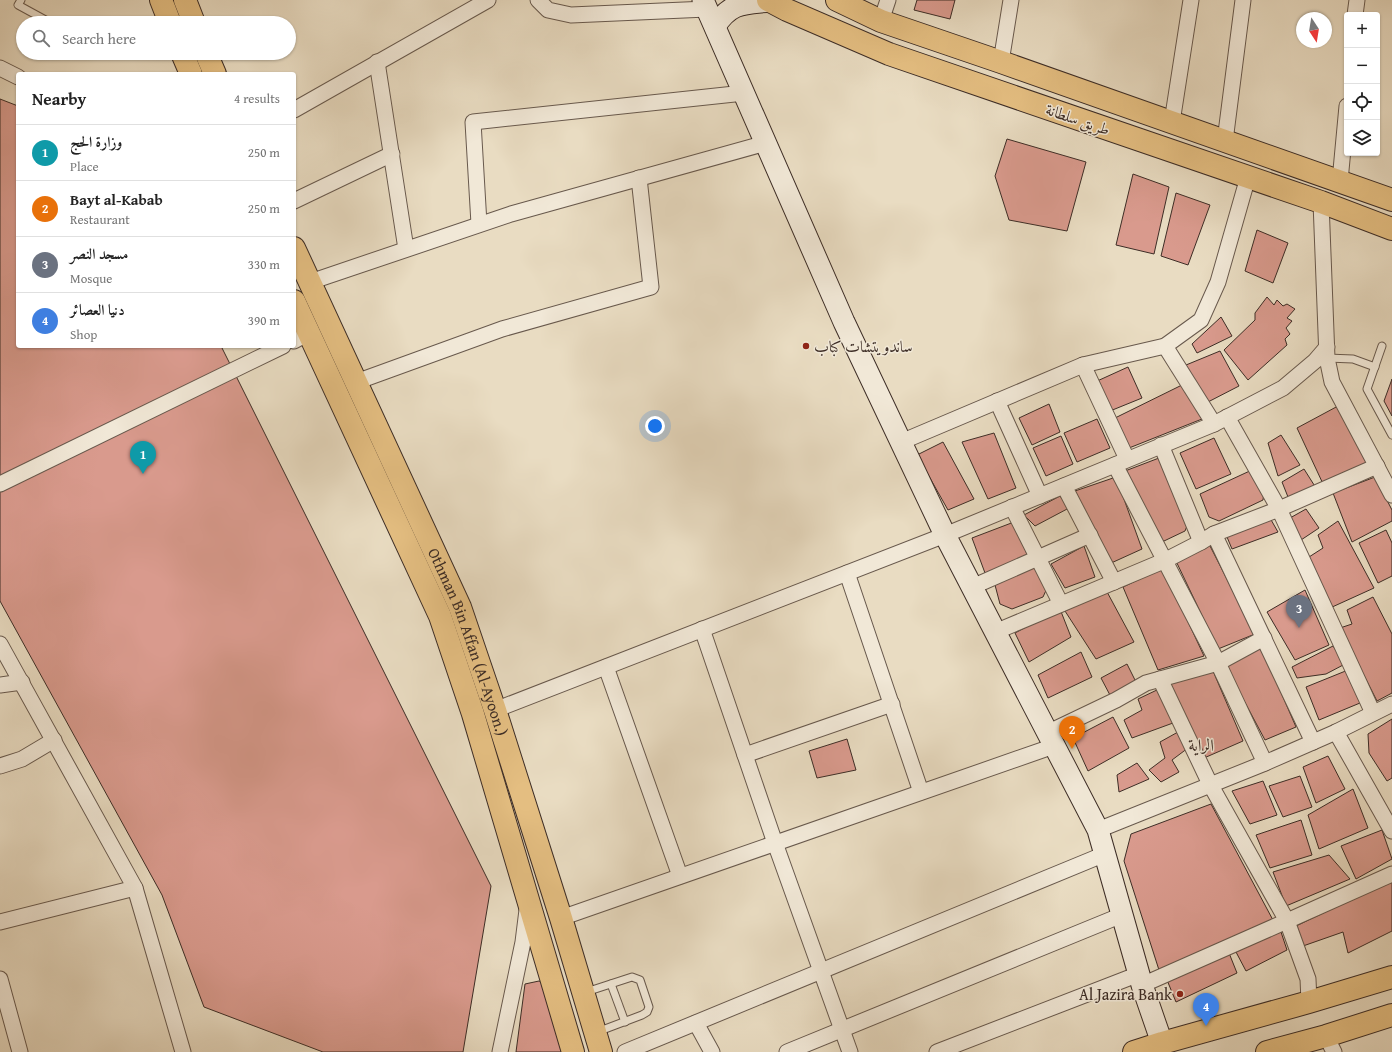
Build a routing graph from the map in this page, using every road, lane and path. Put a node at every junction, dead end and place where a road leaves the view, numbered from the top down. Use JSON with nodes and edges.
{"nodes":[{"id":1,"x":21,"y":0,"type":"edge"},
{"id":2,"x":161,"y":0,"type":"edge"},
{"id":3,"x":185,"y":0,"type":"edge"},
{"id":4,"x":488,"y":0,"type":"edge"},
{"id":5,"x":538,"y":0,"type":"edge"},
{"id":6,"x":769,"y":0,"type":"edge"},
{"id":7,"x":837,"y":0,"type":"edge"},
{"id":8,"x":888,"y":0,"type":"edge"},
{"id":9,"x":1011,"y":0,"type":"edge"},
{"id":10,"x":1191,"y":0,"type":"edge"},
{"id":11,"x":1243,"y":0,"type":"edge"},
{"id":12,"x":1357,"y":0,"type":"edge"},
{"id":13,"x":708,"y":12,"type":"edge"},
{"id":14,"x":1355,"y":12,"type":"edge"},
{"id":15,"x":39,"y":16,"type":"edge"},
{"id":16,"x":167,"y":16,"type":"edge"},
{"id":17,"x":191,"y":16,"type":"edge"},
{"id":18,"x":881,"y":21,"type":"junction"},
{"id":19,"x":185,"y":60,"type":"edge"},
{"id":20,"x":209,"y":60,"type":"edge"},
{"id":21,"x":378,"y":62,"type":"junction"},
{"id":22,"x":1002,"y":62,"type":"junction"},
{"id":23,"x":0,"y":68,"type":"edge"},
{"id":24,"x":190,"y":72,"type":"edge"},
{"id":25,"x":214,"y":72,"type":"edge"},
{"id":26,"x":16,"y":76,"type":"edge"},
{"id":27,"x":744,"y":93,"type":"junction"},
{"id":28,"x":296,"y":109,"type":"edge"},
{"id":29,"x":1346,"y":120,"type":"edge"},
{"id":30,"x":1172,"y":122,"type":"junction"},
{"id":31,"x":1225,"y":141,"type":"junction"},
{"id":32,"x":766,"y":143,"type":"junction"},
{"id":33,"x":392,"y":154,"type":"junction"},
{"id":34,"x":1248,"y":177,"type":"junction"},
{"id":35,"x":639,"y":178,"type":"junction"},
{"id":36,"x":1340,"y":181,"type":"junction"},
{"id":37,"x":296,"y":200,"type":"edge"},
{"id":38,"x":1392,"y":200,"type":"edge"},
{"id":39,"x":1321,"y":202,"type":"junction"},
{"id":40,"x":479,"y":224,"type":"junction"},
{"id":41,"x":1392,"y":229,"type":"edge"},
{"id":42,"x":406,"y":249,"type":"junction"},
{"id":43,"x":296,"y":252,"type":"edge"},
{"id":44,"x":310,"y":282,"type":"junction"},
{"id":45,"x":296,"y":311,"type":"edge"},
{"id":46,"x":301,"y":337,"type":"edge"},
{"id":47,"x":1165,"y":346,"type":"junction"},
{"id":48,"x":1382,"y":346,"type":"dead end"},
{"id":49,"x":279,"y":348,"type":"edge"},
{"id":50,"x":1327,"y":353,"type":"junction"},
{"id":51,"x":1083,"y":365,"type":"junction"},
{"id":52,"x":1375,"y":367,"type":"junction"},
{"id":53,"x":356,"y":382,"type":"junction"},
{"id":54,"x":997,"y":401,"type":"junction"},
{"id":55,"x":1220,"y":420,"type":"junction"},
{"id":56,"x":1392,"y":435,"type":"edge"},
{"id":57,"x":901,"y":442,"type":"junction"},
{"id":58,"x":1161,"y":446,"type":"junction"},
{"id":59,"x":1121,"y":462,"type":"junction"},
{"id":60,"x":1376,"y":466,"type":"junction"},
{"id":61,"x":0,"y":484,"type":"edge"},
{"id":62,"x":1064,"y":486,"type":"junction"},
{"id":63,"x":1392,"y":495,"type":"edge"},
{"id":64,"x":1040,"y":496,"type":"junction"},
{"id":65,"x":1012,"y":507,"type":"junction"},
{"id":66,"x":1280,"y":509,"type":"junction"},
{"id":67,"x":1214,"y":534,"type":"junction"},
{"id":68,"x":945,"y":535,"type":"junction"},
{"id":69,"x":1090,"y":535,"type":"junction"},
{"id":70,"x":1202,"y":542,"type":"junction"},
{"id":71,"x":1038,"y":558,"type":"junction"},
{"id":72,"x":1166,"y":560,"type":"junction"},
{"id":73,"x":847,"y":573,"type":"junction"},
{"id":74,"x":1114,"y":582,"type":"junction"},
{"id":75,"x":972,"y":587,"type":"junction"},
{"id":76,"x":1061,"y":604,"type":"junction"},
{"id":77,"x":702,"y":629,"type":"junction"},
{"id":78,"x":995,"y":632,"type":"junction"},
{"id":79,"x":1264,"y":638,"type":"junction"},
{"id":80,"x":0,"y":644,"type":"edge"},
{"id":81,"x":1218,"y":663,"type":"junction"},
{"id":82,"x":606,"y":667,"type":"junction"},
{"id":83,"x":1160,"y":679,"type":"junction"},
{"id":84,"x":22,"y":682,"type":"junction"},
{"id":85,"x":0,"y":685,"type":"edge"},
{"id":86,"x":892,"y":704,"type":"junction"},
{"id":87,"x":1392,"y":704,"type":"edge"},
{"id":88,"x":495,"y":710,"type":"junction"},
{"id":89,"x":1373,"y":713,"type":"junction"},
{"id":90,"x":1336,"y":732,"type":"junction"},
{"id":91,"x":1051,"y":739,"type":"junction"},
{"id":92,"x":54,"y":740,"type":"junction"},
{"id":93,"x":1313,"y":742,"type":"junction"},
{"id":94,"x":745,"y":755,"type":"junction"},
{"id":95,"x":1265,"y":763,"type":"junction"},
{"id":96,"x":0,"y":766,"type":"edge"},
{"id":97,"x":1210,"y":784,"type":"junction"},
{"id":98,"x":922,"y":792,"type":"junction"},
{"id":99,"x":1098,"y":830,"type":"junction"},
{"id":100,"x":1392,"y":831,"type":"edge"},
{"id":101,"x":775,"y":843,"type":"junction"},
{"id":102,"x":1105,"y":854,"type":"junction"},
{"id":103,"x":1392,"y":874,"type":"edge"},
{"id":104,"x":680,"y":876,"type":"junction"},
{"id":105,"x":135,"y":888,"type":"junction"},
{"id":106,"x":528,"y":901,"type":"junction"},
{"id":107,"x":1122,"y":915,"type":"junction"},
{"id":108,"x":561,"y":918,"type":"junction"},
{"id":109,"x":1287,"y":921,"type":"junction"},
{"id":110,"x":0,"y":922,"type":"edge"},
{"id":111,"x":822,"y":972,"type":"junction"},
{"id":112,"x":1392,"y":976,"type":"edge"},
{"id":113,"x":0,"y":979,"type":"edge"},
{"id":114,"x":1141,"y":980,"type":"junction"},
{"id":115,"x":611,"y":984,"type":"junction"},
{"id":116,"x":583,"y":993,"type":"junction"},
{"id":117,"x":1309,"y":1002,"type":"junction"},
{"id":118,"x":1392,"y":1015,"type":"edge"},
{"id":119,"x":625,"y":1022,"type":"junction"},
{"id":120,"x":696,"y":1023,"type":"junction"},
{"id":121,"x":842,"y":1030,"type":"junction"},
{"id":122,"x":598,"y":1042,"type":"edge"},
{"id":123,"x":1162,"y":1043,"type":"junction"},
{"id":124,"x":1330,"y":1044,"type":"edge"},
{"id":125,"x":20,"y":1052,"type":"edge"},
{"id":126,"x":183,"y":1052,"type":"edge"},
{"id":127,"x":500,"y":1052,"type":"edge"},
{"id":128,"x":573,"y":1052,"type":"edge"},
{"id":129,"x":625,"y":1052,"type":"edge"},
{"id":130,"x":712,"y":1052,"type":"edge"},
{"id":131,"x":787,"y":1052,"type":"edge"},
{"id":132,"x":850,"y":1052,"type":"edge"},
{"id":133,"x":937,"y":1052,"type":"edge"},
{"id":134,"x":1134,"y":1052,"type":"edge"},
{"id":135,"x":1267,"y":1052,"type":"edge"}],
"edges":[{"from":1,"to":15,"type":"lane"},
{"from":2,"to":16,"type":"main road"},
{"from":3,"to":17,"type":"main road"},
{"from":4,"to":21,"type":"street"},
{"from":5,"to":13,"type":"street"},
{"from":6,"to":13,"type":"street"},
{"from":6,"to":34,"type":"main road","name":"طريق سلطانة"},
{"from":7,"to":18,"type":"main road","name":"طريق سلطانة"},
{"from":8,"to":18,"type":"street"},
{"from":9,"to":22,"type":"street"},
{"from":10,"to":30,"type":"street"},
{"from":11,"to":31,"type":"street"},
{"from":12,"to":14,"type":"street"},
{"from":13,"to":27,"type":"street"},
{"from":18,"to":22,"type":"main road","name":"طريق سلطانة"},
{"from":19,"to":24,"type":"main road"},
{"from":20,"to":25,"type":"main road"},
{"from":21,"to":28,"type":"street"},
{"from":21,"to":33,"type":"street"},
{"from":22,"to":30,"type":"main road","name":"طريق سلطانة"},
{"from":23,"to":26,"type":"street"},
{"from":27,"to":32,"type":"street"},
{"from":27,"to":40,"type":"street"},
{"from":29,"to":36,"type":"street"},
{"from":30,"to":31,"type":"main road","name":"طريق سلطانة"},
{"from":31,"to":36,"type":"main road","name":"طريق سلطانة"},
{"from":32,"to":35,"type":"street"},
{"from":32,"to":57,"type":"street"},
{"from":33,"to":37,"type":"street"},
{"from":33,"to":42,"type":"street"},
{"from":34,"to":39,"type":"main road","name":"طريق سلطانة"},
{"from":34,"to":47,"type":"street"},
{"from":35,"to":40,"type":"street"},
{"from":35,"to":53,"type":"street"},
{"from":36,"to":38,"type":"main road","name":"طريق سلطانة"},
{"from":39,"to":41,"type":"main road","name":"طريق سلطانة"},
{"from":39,"to":50,"type":"street"},
{"from":40,"to":42,"type":"street"},
{"from":42,"to":44,"type":"street"},
{"from":43,"to":44,"type":"main road","name":"Othman Bin Affan (Al-Ayoon.)"},
{"from":44,"to":53,"type":"main road","name":"Othman Bin Affan (Al-Ayoon.)"},
{"from":45,"to":46,"type":"main road","name":"Othman Bin Affan (Al-Ayoon.)"},
{"from":46,"to":106,"type":"main road","name":"Othman Bin Affan (Al-Ayoon.)"},
{"from":47,"to":51,"type":"street"},
{"from":47,"to":55,"type":"street"},
{"from":48,"to":52,"type":"lane"},
{"from":49,"to":61,"type":"street"},
{"from":50,"to":52,"type":"lane"},
{"from":50,"to":55,"type":"street"},
{"from":50,"to":60,"type":"street"},
{"from":51,"to":54,"type":"street"},
{"from":51,"to":59,"type":"street"},
{"from":52,"to":56,"type":"lane"},
{"from":53,"to":88,"type":"main road","name":"Othman Bin Affan (Al-Ayoon.)"},
{"from":54,"to":57,"type":"street"},
{"from":54,"to":64,"type":"street"},
{"from":55,"to":58,"type":"street"},
{"from":55,"to":66,"type":"street"},
{"from":57,"to":68,"type":"street"},
{"from":58,"to":59,"type":"street"},
{"from":58,"to":70,"type":"street"},
{"from":59,"to":62,"type":"street"},
{"from":59,"to":72,"type":"street"},
{"from":60,"to":63,"type":"street"},
{"from":60,"to":66,"type":"street"},
{"from":62,"to":64,"type":"street"},
{"from":62,"to":69,"type":"street"},
{"from":64,"to":65,"type":"street"},
{"from":65,"to":68,"type":"street"},
{"from":65,"to":71,"type":"street"},
{"from":66,"to":67,"type":"street"},
{"from":66,"to":89,"type":"street"},
{"from":67,"to":70,"type":"street"},
{"from":67,"to":79,"type":"street"},
{"from":68,"to":73,"type":"street"},
{"from":68,"to":75,"type":"street"},
{"from":69,"to":71,"type":"street"},
{"from":69,"to":74,"type":"street"},
{"from":70,"to":72,"type":"street"},
{"from":71,"to":75,"type":"street"},
{"from":71,"to":76,"type":"street"},
{"from":72,"to":74,"type":"street"},
{"from":72,"to":81,"type":"street"},
{"from":73,"to":77,"type":"street"},
{"from":73,"to":86,"type":"street"},
{"from":74,"to":76,"type":"street"},
{"from":75,"to":78,"type":"street"},
{"from":76,"to":78,"type":"street"},
{"from":77,"to":82,"type":"street"},
{"from":77,"to":94,"type":"street"},
{"from":78,"to":91,"type":"street"},
{"from":79,"to":81,"type":"street"},
{"from":79,"to":93,"type":"street"},
{"from":80,"to":84,"type":"street"},
{"from":81,"to":83,"type":"street"},
{"from":81,"to":95,"type":"street"},
{"from":82,"to":88,"type":"street"},
{"from":82,"to":104,"type":"street"},
{"from":83,"to":91,"type":"street"},
{"from":83,"to":97,"type":"street"},
{"from":84,"to":85,"type":"street"},
{"from":84,"to":92,"type":"street"},
{"from":86,"to":94,"type":"street"},
{"from":86,"to":98,"type":"street"},
{"from":87,"to":89,"type":"street"},
{"from":88,"to":108,"type":"main road","name":"Othman Bin Affan (Al-Ayoon.)"},
{"from":89,"to":90,"type":"street"},
{"from":90,"to":93,"type":"street"},
{"from":90,"to":100,"type":"street"},
{"from":91,"to":98,"type":"street"},
{"from":91,"to":99,"type":"street"},
{"from":92,"to":96,"type":"street"},
{"from":92,"to":105,"type":"street"},
{"from":93,"to":95,"type":"street"},
{"from":94,"to":101,"type":"street"},
{"from":95,"to":97,"type":"street"},
{"from":97,"to":99,"type":"street"},
{"from":97,"to":109,"type":"street"},
{"from":98,"to":101,"type":"street"},
{"from":99,"to":102,"type":"street"},
{"from":101,"to":104,"type":"street"},
{"from":101,"to":111,"type":"street"},
{"from":102,"to":107,"type":"street"},
{"from":102,"to":111,"type":"street"},
{"from":103,"to":109,"type":"street"},
{"from":104,"to":108,"type":"street"},
{"from":105,"to":110,"type":"street"},
{"from":105,"to":126,"type":"street"},
{"from":106,"to":127,"type":"street"},
{"from":106,"to":128,"type":"main road","name":"Othman Bin Affan (Al-Ayoon.)"},
{"from":107,"to":114,"type":"street"},
{"from":107,"to":121,"type":"street"},
{"from":108,"to":116,"type":"main road","name":"Othman Bin Affan (Al-Ayoon.)"},
{"from":109,"to":114,"type":"street"},
{"from":109,"to":117,"type":"street"},
{"from":111,"to":120,"type":"street"},
{"from":111,"to":121,"type":"street"},
{"from":112,"to":117,"type":"main road"},
{"from":113,"to":125,"type":"street"},
{"from":114,"to":123,"type":"street"},
{"from":114,"to":133,"type":"street"},
{"from":115,"to":116,"type":"lane"},
{"from":115,"to":119,"type":"lane"},
{"from":115,"to":119,"type":"lane"},
{"from":116,"to":122,"type":"main road","name":"Othman Bin Affan (Al-Ayoon.)"},
{"from":117,"to":123,"type":"main road"},
{"from":118,"to":124,"type":"main road"},
{"from":119,"to":122,"type":"lane"},
{"from":120,"to":129,"type":"street"},
{"from":120,"to":130,"type":"street"},
{"from":121,"to":131,"type":"street"},
{"from":121,"to":132,"type":"street"},
{"from":123,"to":134,"type":"main road"},
{"from":124,"to":135,"type":"main road"}]}
